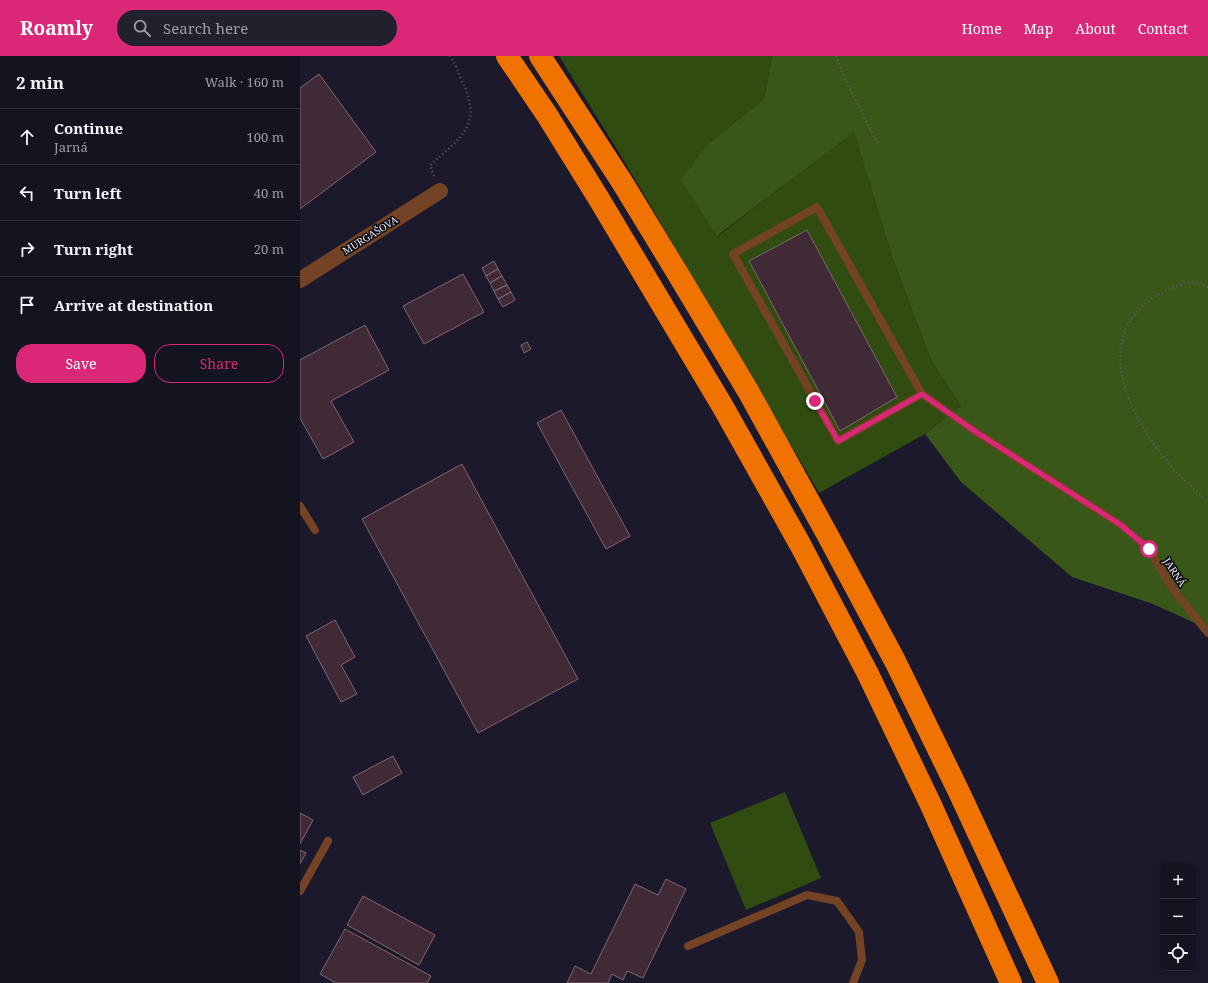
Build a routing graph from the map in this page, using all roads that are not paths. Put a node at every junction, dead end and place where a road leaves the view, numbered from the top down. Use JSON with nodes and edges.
{"nodes":[{"id":1,"x":507,"y":56,"type":"edge"},
{"id":2,"x":540,"y":56,"type":"edge"},
{"id":3,"x":440,"y":191,"type":"road end"},
{"id":4,"x":300,"y":280,"type":"edge"},
{"id":5,"x":922,"y":394,"type":"junction"},
{"id":6,"x":300,"y":506,"type":"edge"},
{"id":7,"x":315,"y":530,"type":"dead end"},
{"id":8,"x":1208,"y":633,"type":"edge"},
{"id":9,"x":328,"y":841,"type":"dead end"},
{"id":10,"x":300,"y":891,"type":"edge"},
{"id":11,"x":688,"y":946,"type":"dead end"},
{"id":12,"x":853,"y":983,"type":"edge"},
{"id":13,"x":1011,"y":983,"type":"edge"},
{"id":14,"x":1048,"y":983,"type":"edge"}],
"edges":[{"from":1,"to":13,"type":"highway"},
{"from":2,"to":14,"type":"highway"},
{"from":3,"to":4,"type":"street","name":"MURGAŠOVA"},
{"from":5,"to":5,"type":"lane"},
{"from":5,"to":8,"type":"lane","name":"JARNÁ"},
{"from":6,"to":7,"type":"lane"},
{"from":9,"to":10,"type":"lane"},
{"from":11,"to":12,"type":"lane"}]}
